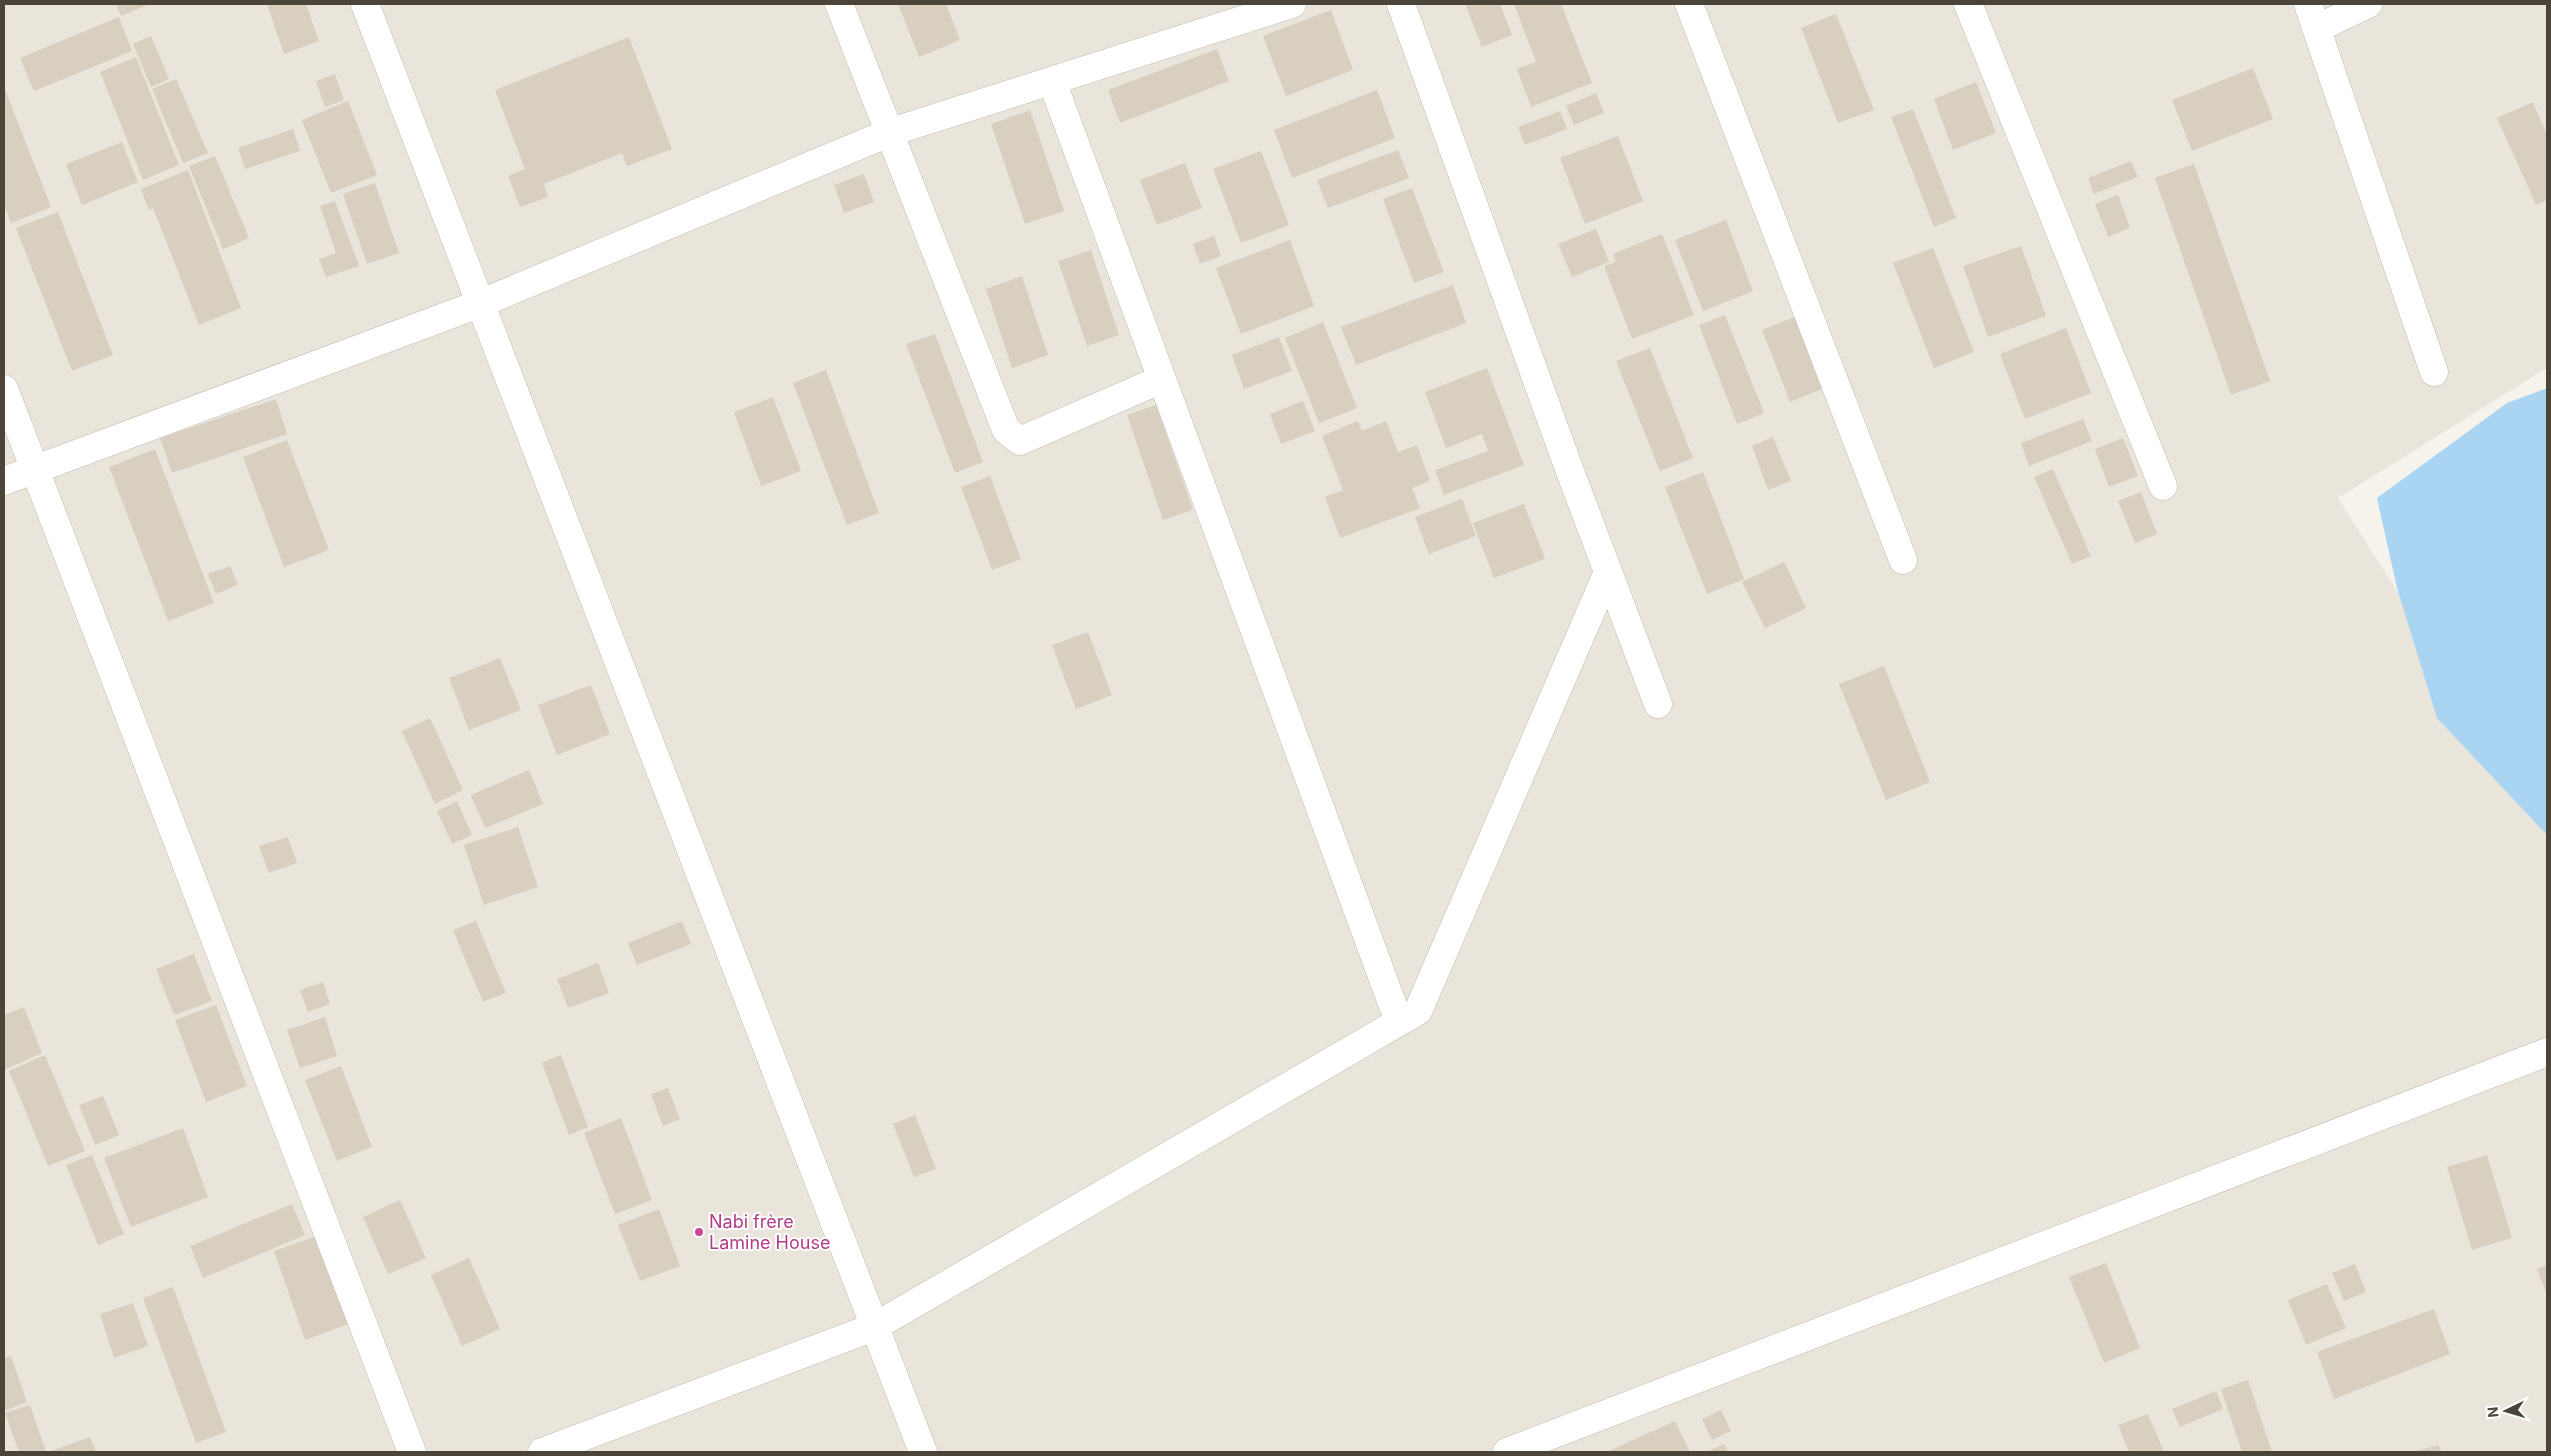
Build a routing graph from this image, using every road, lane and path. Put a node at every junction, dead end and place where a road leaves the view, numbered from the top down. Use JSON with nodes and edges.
{"nodes":[{"id":1,"x":365,"y":4,"type":"edge"},
{"id":2,"x":839,"y":4,"type":"edge"},
{"id":3,"x":1292,"y":4,"type":"edge"},
{"id":4,"x":1401,"y":4,"type":"edge"},
{"id":5,"x":1689,"y":4,"type":"edge"},
{"id":6,"x":1968,"y":4,"type":"edge"},
{"id":7,"x":2368,"y":4,"type":"edge"},
{"id":8,"x":2312,"y":16,"type":"edge"},
{"id":9,"x":1052,"y":81,"type":"junction"},
{"id":10,"x":891,"y":132,"type":"junction"},
{"id":11,"x":480,"y":304,"type":"junction"},
{"id":12,"x":2434,"y":372,"type":"dead end"},
{"id":13,"x":1162,"y":379,"type":"junction"},
{"id":14,"x":4,"y":389,"type":"edge"},
{"id":15,"x":34,"y":469,"type":"junction"},
{"id":16,"x":4,"y":481,"type":"edge"},
{"id":17,"x":2163,"y":486,"type":"dead end"},
{"id":18,"x":1903,"y":560,"type":"dead end"},
{"id":19,"x":1608,"y":572,"type":"junction"},
{"id":20,"x":1658,"y":704,"type":"dead end"},
{"id":21,"x":1400,"y":1022,"type":"junction"},
{"id":22,"x":2547,"y":1052,"type":"edge"},
{"id":23,"x":874,"y":1327,"type":"junction"},
{"id":24,"x":412,"y":1452,"type":"edge"},
{"id":25,"x":542,"y":1452,"type":"edge"},
{"id":26,"x":923,"y":1452,"type":"edge"},
{"id":27,"x":1507,"y":1452,"type":"edge"}],
"edges":[{"from":1,"to":11,"type":"street"},
{"from":2,"to":10,"type":"street"},
{"from":3,"to":9,"type":"street"},
{"from":4,"to":19,"type":"street"},
{"from":5,"to":18,"type":"street"},
{"from":6,"to":17,"type":"street"},
{"from":7,"to":8,"type":"street"},
{"from":8,"to":12,"type":"street"},
{"from":9,"to":10,"type":"street"},
{"from":9,"to":13,"type":"street"},
{"from":10,"to":11,"type":"street"},
{"from":10,"to":13,"type":"street"},
{"from":11,"to":15,"type":"street"},
{"from":11,"to":23,"type":"street"},
{"from":13,"to":21,"type":"street"},
{"from":14,"to":15,"type":"street"},
{"from":15,"to":16,"type":"street"},
{"from":15,"to":24,"type":"street"},
{"from":19,"to":20,"type":"street"},
{"from":19,"to":21,"type":"street"},
{"from":21,"to":23,"type":"street"},
{"from":22,"to":27,"type":"street"},
{"from":23,"to":25,"type":"street"},
{"from":23,"to":26,"type":"street"}]}
